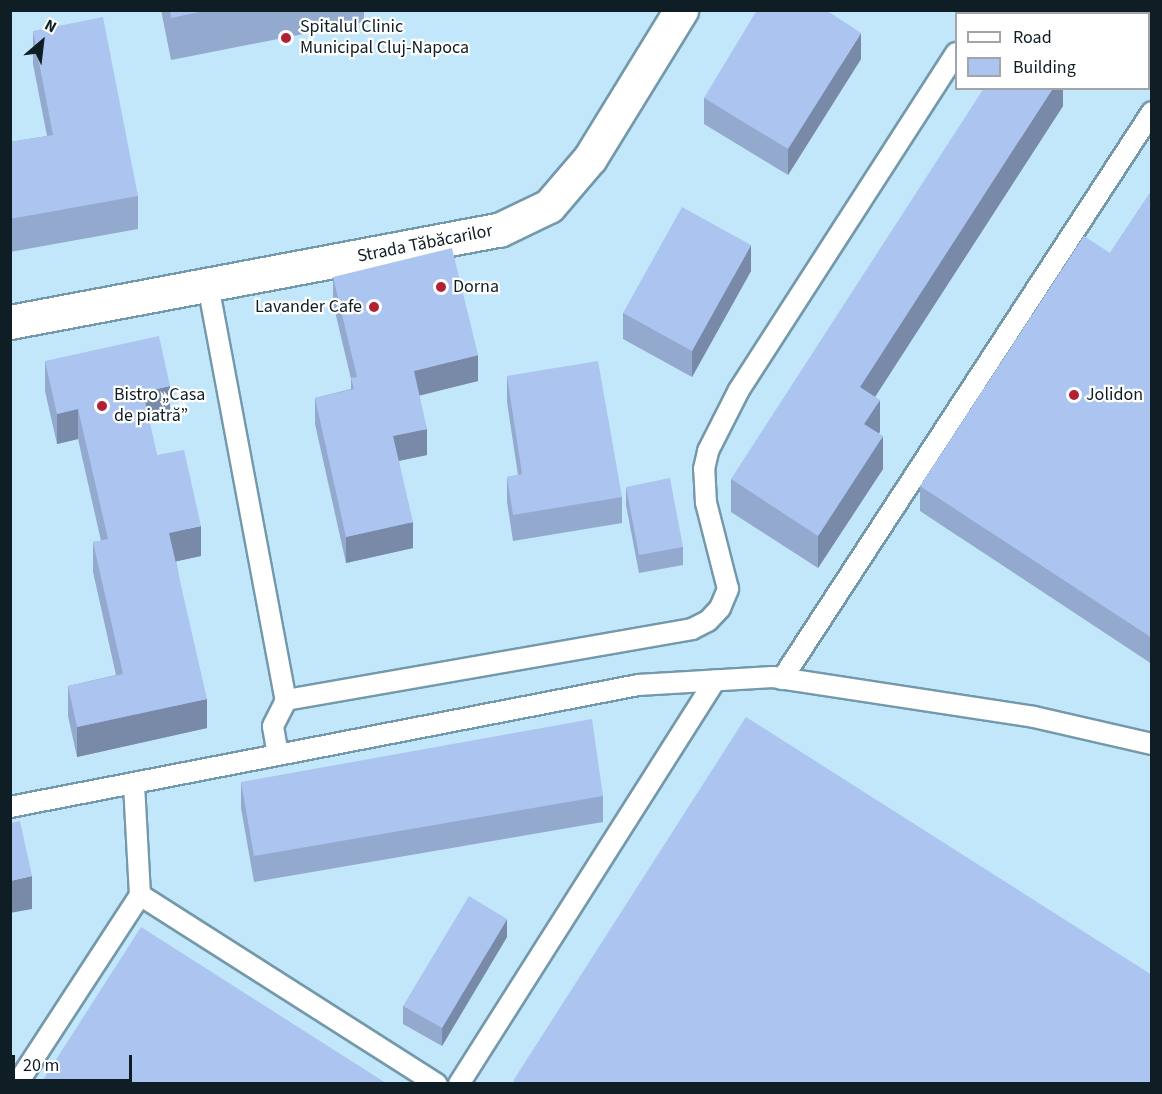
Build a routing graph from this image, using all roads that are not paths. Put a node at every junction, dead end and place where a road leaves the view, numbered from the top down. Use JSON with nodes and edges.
{"nodes":[{"id":1,"x":654,"y":10,"type":"edge"},
{"id":2,"x":681,"y":10,"type":"edge"},
{"id":3,"x":662,"y":44,"type":"junction"},
{"id":4,"x":955,"y":56,"type":"edge"},
{"id":5,"x":1152,"y":112,"type":"edge"},
{"id":6,"x":208,"y":285,"type":"junction"},
{"id":7,"x":10,"y":322,"type":"edge"},
{"id":8,"x":782,"y":679,"type":"junction"},
{"id":9,"x":715,"y":680,"type":"junction"},
{"id":10,"x":286,"y":700,"type":"junction"},
{"id":11,"x":1152,"y":744,"type":"edge"},
{"id":12,"x":278,"y":755,"type":"junction"},
{"id":13,"x":134,"y":783,"type":"junction"},
{"id":14,"x":10,"y":807,"type":"edge"},
{"id":15,"x":140,"y":895,"type":"junction"},
{"id":16,"x":17,"y":1083,"type":"edge"},
{"id":17,"x":436,"y":1083,"type":"edge"},
{"id":18,"x":459,"y":1083,"type":"edge"}],
"edges":[{"from":1,"to":3,"type":"street"},
{"from":2,"to":3,"type":"street","name":"Strada Tăbăcarilor"},
{"from":3,"to":6,"type":"street","name":"Strada Tăbăcarilor"},
{"from":4,"to":10,"type":"lane"},
{"from":5,"to":8,"type":"lane"},
{"from":6,"to":7,"type":"street","name":"Strada Tăbăcarilor"},
{"from":6,"to":10,"type":"lane"},
{"from":8,"to":9,"type":"lane"},
{"from":8,"to":11,"type":"lane"},
{"from":9,"to":12,"type":"lane"},
{"from":9,"to":18,"type":"lane"},
{"from":10,"to":12,"type":"lane"},
{"from":12,"to":13,"type":"lane"},
{"from":13,"to":14,"type":"lane"},
{"from":13,"to":15,"type":"lane"},
{"from":15,"to":16,"type":"lane"},
{"from":15,"to":17,"type":"lane"}]}
